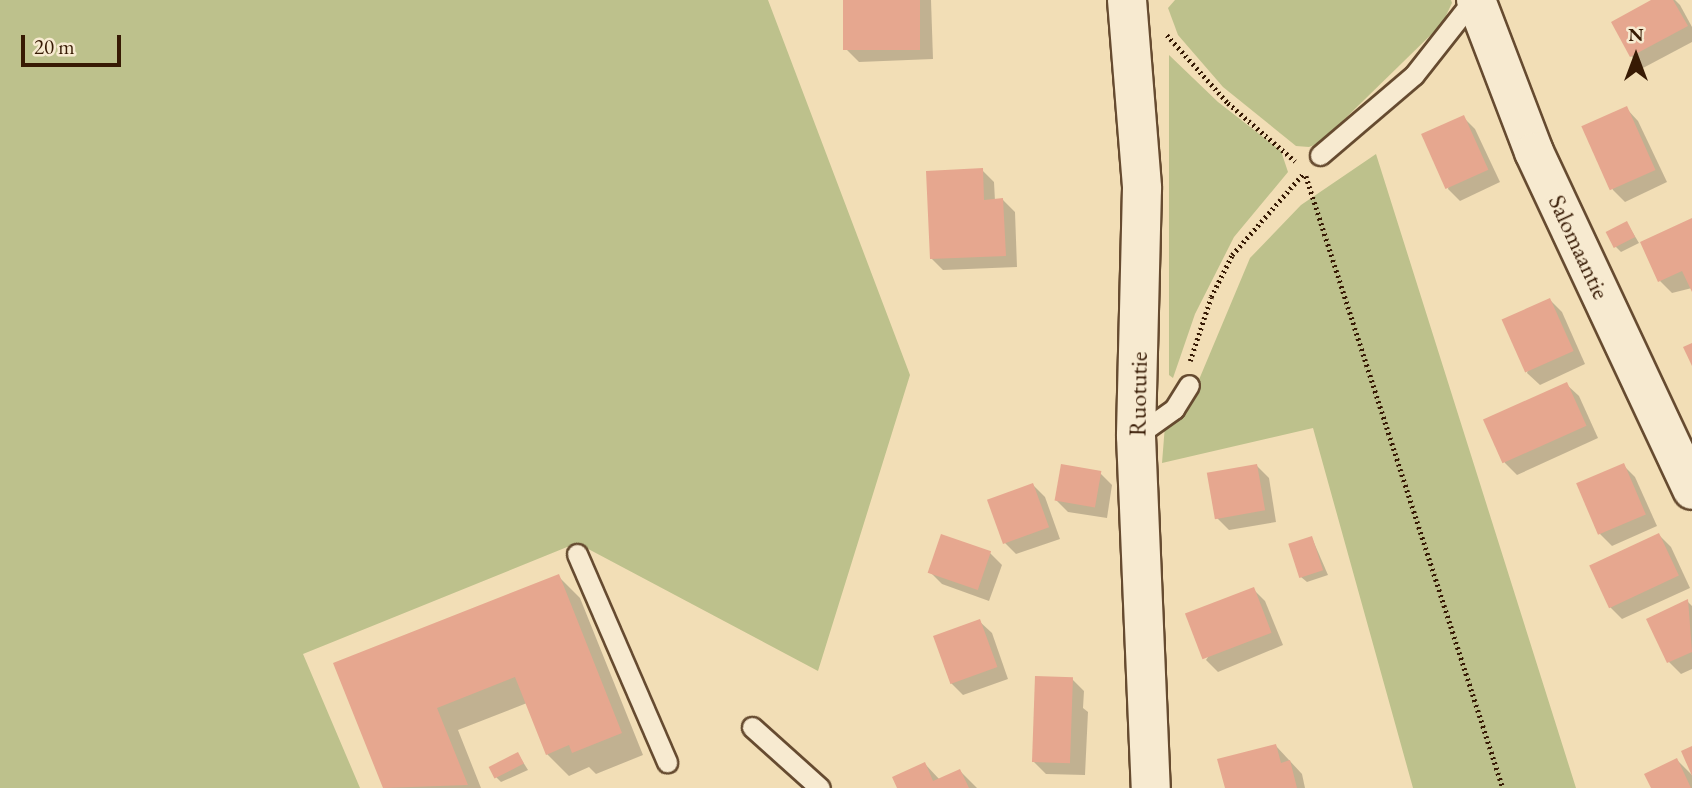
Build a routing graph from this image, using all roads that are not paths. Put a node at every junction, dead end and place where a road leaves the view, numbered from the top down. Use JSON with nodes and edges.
{"nodes":[{"id":1,"x":1127,"y":0,"type":"edge"},
{"id":2,"x":1474,"y":0,"type":"edge"},
{"id":3,"x":1320,"y":155,"type":"road end"},
{"id":4,"x":1189,"y":385,"type":"road end"},
{"id":5,"x":1136,"y":436,"type":"junction"},
{"id":6,"x":1692,"y":490,"type":"edge"},
{"id":7,"x":577,"y":554,"type":"dead end"},
{"id":8,"x":752,"y":727,"type":"dead end"},
{"id":9,"x":667,"y":762,"type":"dead end"},
{"id":10,"x":820,"y":788,"type":"edge"},
{"id":11,"x":1151,"y":788,"type":"edge"}],
"edges":[{"from":1,"to":5,"type":"street","name":"Ruotutie"},
{"from":2,"to":3,"type":"lane"},
{"from":2,"to":6,"type":"street","name":"Salomaantie"},
{"from":4,"to":5,"type":"lane"},
{"from":5,"to":11,"type":"street","name":"Ruotutie"},
{"from":7,"to":9,"type":"lane"},
{"from":8,"to":10,"type":"lane"}]}
